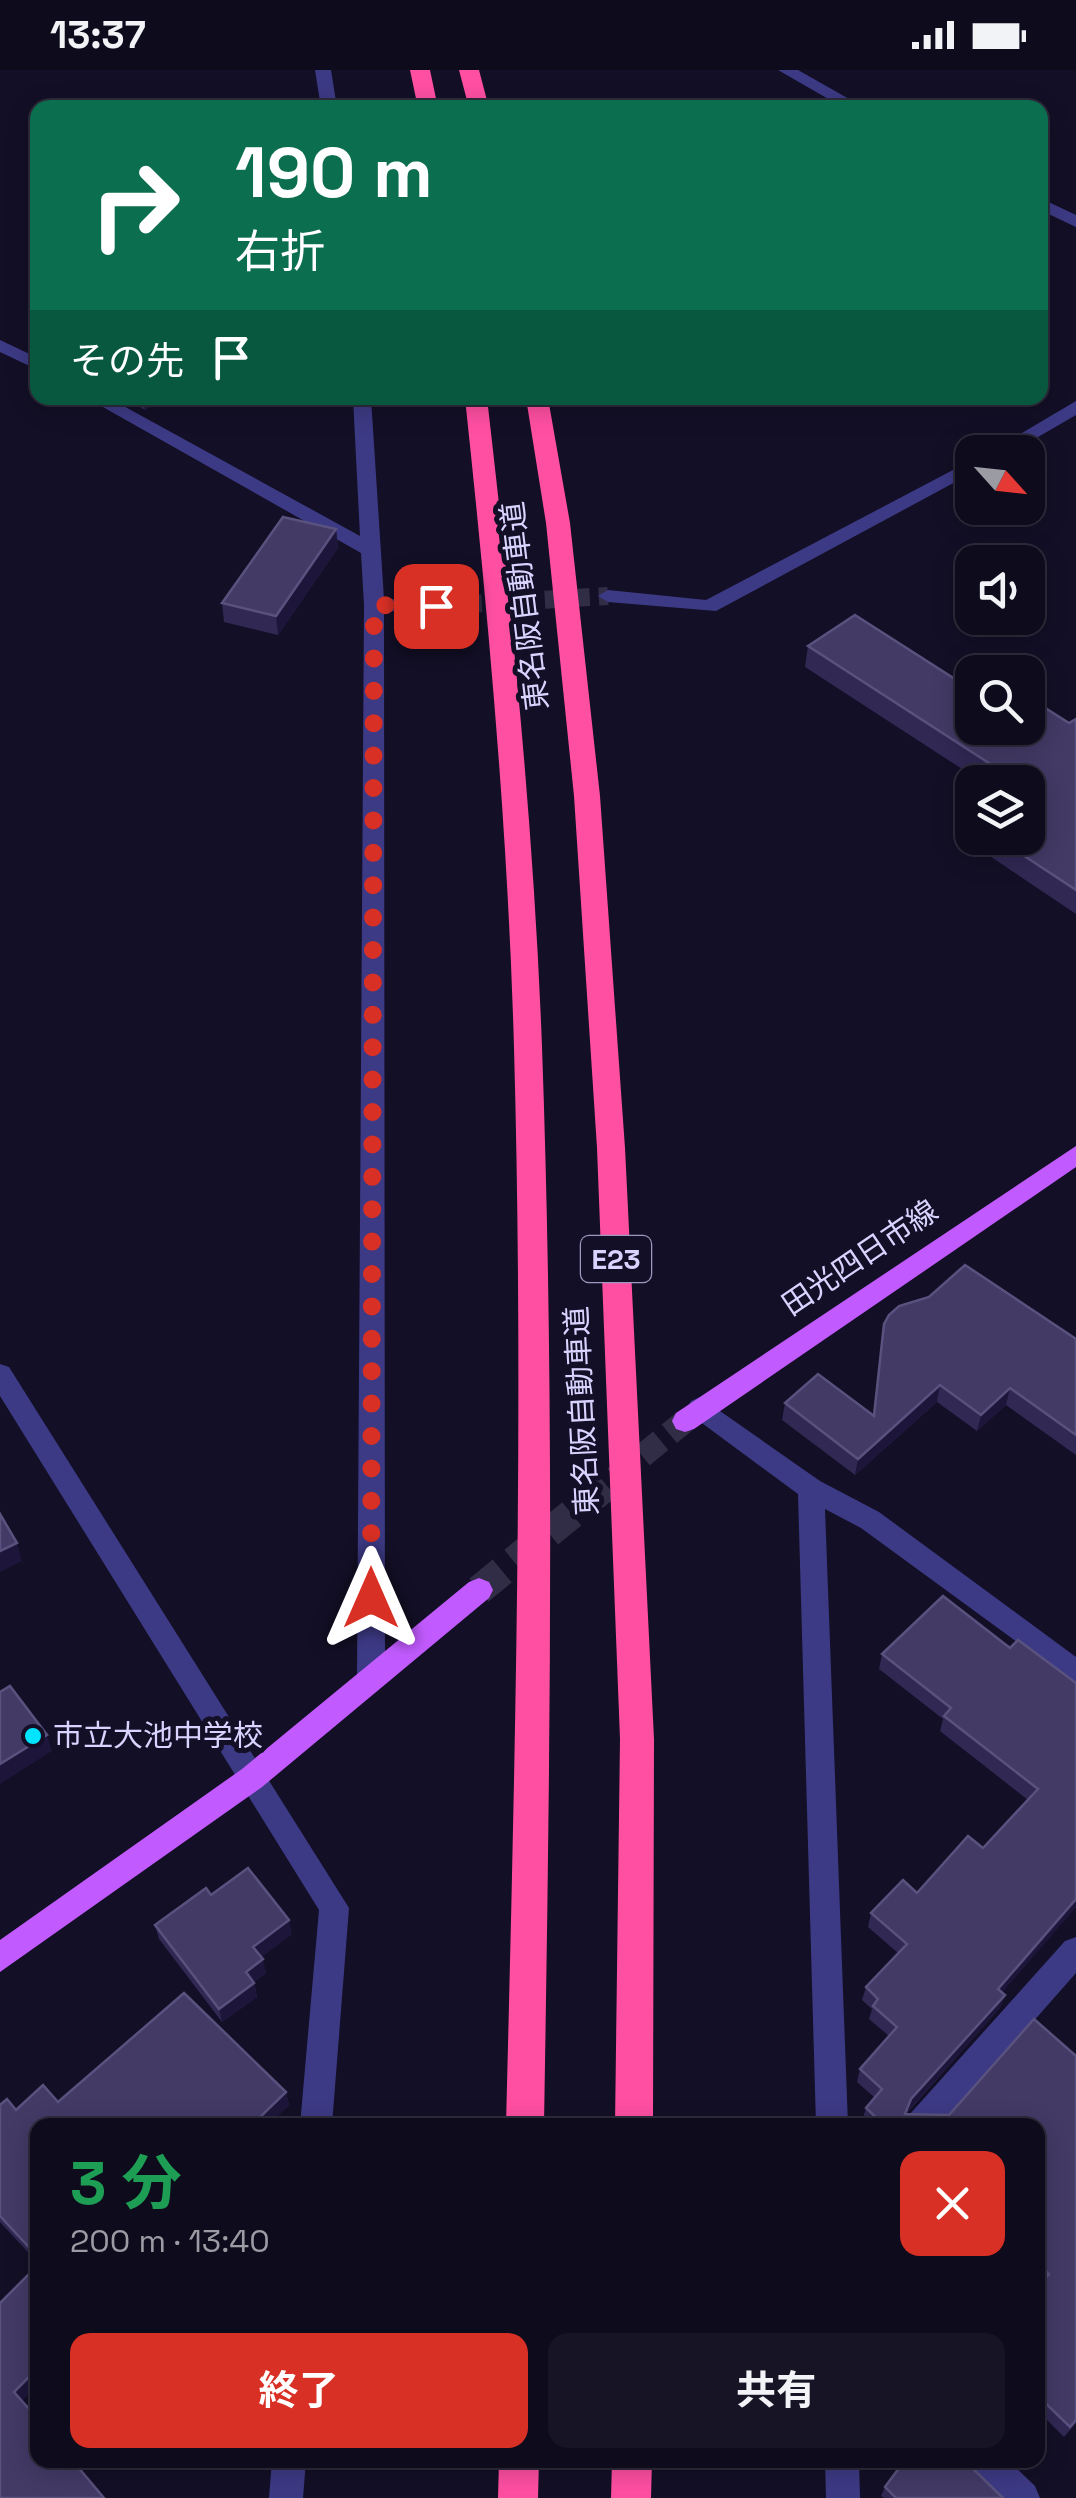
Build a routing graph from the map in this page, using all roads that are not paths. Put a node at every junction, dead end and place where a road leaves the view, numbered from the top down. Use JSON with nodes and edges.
{"nodes":[{"id":1,"x":323,"y":70,"type":"edge"},
{"id":2,"x":420,"y":70,"type":"edge"},
{"id":3,"x":470,"y":70,"type":"edge"},
{"id":4,"x":786,"y":70,"type":"edge"},
{"id":5,"x":328,"y":100,"type":"edge"},
{"id":6,"x":426,"y":100,"type":"edge"},
{"id":7,"x":477,"y":100,"type":"edge"},
{"id":8,"x":842,"y":100,"type":"edge"},
{"id":9,"x":1048,"y":207,"type":"edge"},
{"id":10,"x":1076,"y":222,"type":"edge"},
{"id":11,"x":0,"y":344,"type":"edge"},
{"id":12,"x":30,"y":361,"type":"edge"},
{"id":13,"x":109,"y":405,"type":"edge"},
{"id":14,"x":362,"y":405,"type":"edge"},
{"id":15,"x":477,"y":405,"type":"edge"},
{"id":16,"x":538,"y":405,"type":"edge"},
{"id":17,"x":1076,"y":407,"type":"edge"},
{"id":18,"x":1028,"y":435,"type":"edge"},
{"id":19,"x":955,"y":475,"type":"edge"},
{"id":20,"x":370,"y":550,"type":"junction"},
{"id":21,"x":608,"y":596,"type":"tunnel mouth"},
{"id":22,"x":374,"y":605,"type":"junction"},
{"id":23,"x":436,"y":606,"type":"tunnel mouth"},
{"id":24,"x":1076,"y":1155,"type":"edge"},
{"id":25,"x":0,"y":1374,"type":"edge"},
{"id":26,"x":692,"y":1415,"type":"joint"},
{"id":27,"x":811,"y":1489,"type":"junction"},
{"id":28,"x":479,"y":1590,"type":"tunnel mouth"},
{"id":29,"x":1076,"y":1673,"type":"edge"},
{"id":30,"x":371,"y":1678,"type":"junction"},
{"id":31,"x":252,"y":1778,"type":"junction"},
{"id":32,"x":1076,"y":1951,"type":"edge"},
{"id":33,"x":0,"y":1958,"type":"edge"},
{"id":34,"x":317,"y":2118,"type":"edge"},
{"id":35,"x":526,"y":2118,"type":"edge"},
{"id":36,"x":634,"y":2118,"type":"edge"},
{"id":37,"x":832,"y":2118,"type":"edge"},
{"id":38,"x":928,"y":2118,"type":"edge"},
{"id":39,"x":288,"y":2468,"type":"edge"},
{"id":40,"x":519,"y":2468,"type":"edge"},
{"id":41,"x":632,"y":2468,"type":"edge"},
{"id":42,"x":842,"y":2468,"type":"edge"},
{"id":43,"x":992,"y":2468,"type":"edge"},
{"id":44,"x":286,"y":2498,"type":"edge"},
{"id":45,"x":518,"y":2498,"type":"edge"},
{"id":46,"x":632,"y":2498,"type":"edge"},
{"id":47,"x":844,"y":2498,"type":"edge"},
{"id":48,"x":1023,"y":2498,"type":"edge"}],
"edges":[{"from":1,"to":5,"type":"street"},
{"from":2,"to":6,"type":"highway"},
{"from":3,"to":7,"type":"highway"},
{"from":4,"to":8,"type":"street"},
{"from":9,"to":10,"type":"street"},
{"from":11,"to":12,"type":"street"},
{"from":13,"to":20,"type":"street"},
{"from":14,"to":20,"type":"street"},
{"from":15,"to":35,"type":"highway","name":"東名阪自動車道"},
{"from":16,"to":36,"type":"highway","name":"東名阪自動車道","number":"E23"},
{"from":17,"to":18,"type":"street"},
{"from":19,"to":21,"type":"street"},
{"from":20,"to":22,"type":"street"},
{"from":22,"to":23,"type":"street"},
{"from":22,"to":30,"type":"street"},
{"from":24,"to":26,"type":"main road","name":"田光四日市線"},
{"from":25,"to":31,"type":"street"},
{"from":26,"to":27,"type":"street"},
{"from":27,"to":29,"type":"street"},
{"from":27,"to":37,"type":"street"},
{"from":28,"to":30,"type":"main road"},
{"from":30,"to":31,"type":"main road"},
{"from":31,"to":33,"type":"main road"},
{"from":31,"to":34,"type":"street"},
{"from":32,"to":38,"type":"street"},
{"from":39,"to":44,"type":"street"},
{"from":40,"to":45,"type":"highway"},
{"from":41,"to":46,"type":"highway"},
{"from":42,"to":47,"type":"street"},
{"from":43,"to":48,"type":"street"}]}
